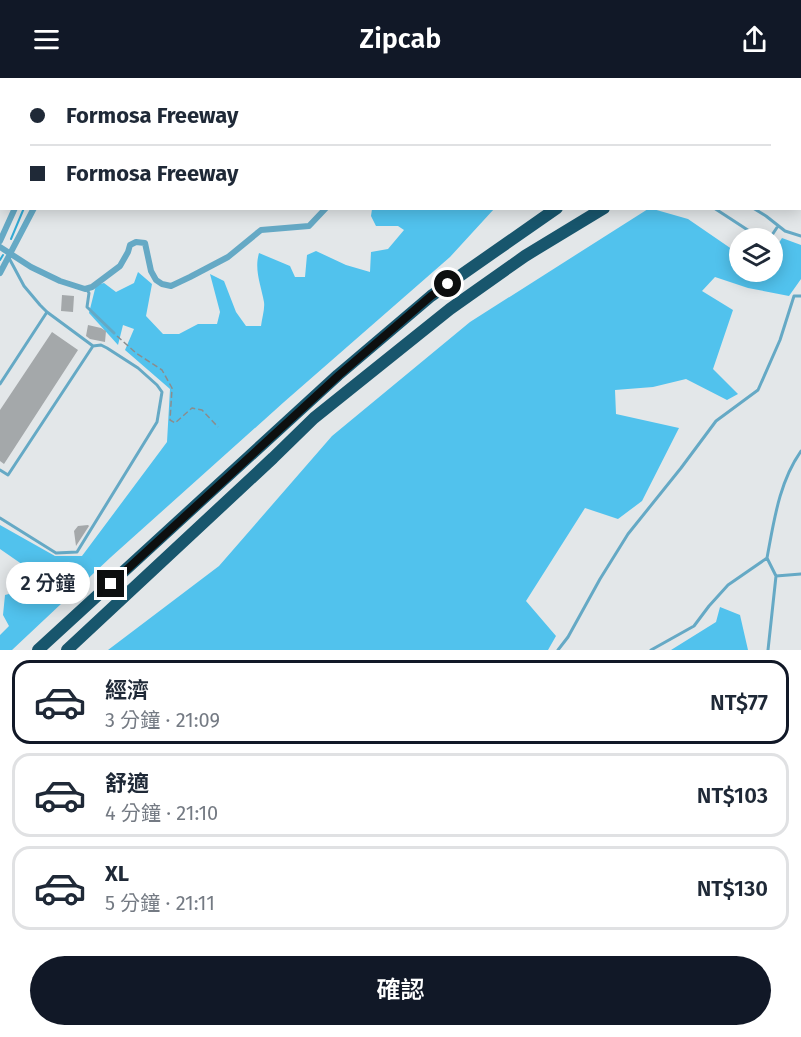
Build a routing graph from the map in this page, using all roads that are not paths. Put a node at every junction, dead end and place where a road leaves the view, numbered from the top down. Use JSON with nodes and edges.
{"nodes":[{"id":1,"x":14,"y":210,"type":"edge"},
{"id":2,"x":33,"y":210,"type":"edge"},
{"id":3,"x":324,"y":210,"type":"edge"},
{"id":4,"x":554,"y":210,"type":"edge"},
{"id":5,"x":601,"y":210,"type":"edge"},
{"id":6,"x":717,"y":210,"type":"edge"},
{"id":7,"x":756,"y":210,"type":"edge"},
{"id":8,"x":778,"y":226,"type":"joint"},
{"id":9,"x":745,"y":228,"type":"edge"},
{"id":10,"x":801,"y":236,"type":"edge"},
{"id":11,"x":0,"y":242,"type":"edge"},
{"id":12,"x":0,"y":248,"type":"edge"},
{"id":13,"x":10,"y":256,"type":"junction"},
{"id":14,"x":0,"y":273,"type":"edge"},
{"id":15,"x":85,"y":289,"type":"junction"},
{"id":16,"x":801,"y":296,"type":"edge"},
{"id":17,"x":47,"y":312,"type":"junction"},
{"id":18,"x":114,"y":333,"type":"road end"},
{"id":19,"x":93,"y":346,"type":"junction"},
{"id":20,"x":0,"y":384,"type":"edge"},
{"id":21,"x":801,"y":451,"type":"edge"},
{"id":22,"x":0,"y":470,"type":"edge"},
{"id":23,"x":0,"y":518,"type":"edge"},
{"id":24,"x":767,"y":558,"type":"junction"},
{"id":25,"x":801,"y":574,"type":"edge"},
{"id":26,"x":776,"y":576,"type":"junction"},
{"id":27,"x":38,"y":650,"type":"edge"},
{"id":28,"x":67,"y":650,"type":"edge"},
{"id":29,"x":558,"y":650,"type":"edge"},
{"id":30,"x":651,"y":650,"type":"edge"},
{"id":31,"x":768,"y":650,"type":"edge"}],
"edges":[{"from":1,"to":11,"type":"street"},
{"from":2,"to":13,"type":"street"},
{"from":3,"to":15,"type":"street"},
{"from":4,"to":27,"type":"highway"},
{"from":5,"to":28,"type":"highway"},
{"from":6,"to":9,"type":"lane"},
{"from":7,"to":8,"type":"lane"},
{"from":8,"to":10,"type":"lane"},
{"from":12,"to":13,"type":"street"},
{"from":13,"to":14,"type":"street"},
{"from":13,"to":15,"type":"street"},
{"from":13,"to":17,"type":"lane"},
{"from":15,"to":18,"type":"lane"},
{"from":16,"to":29,"type":"lane"},
{"from":17,"to":19,"type":"lane"},
{"from":17,"to":20,"type":"lane"},
{"from":19,"to":22,"type":"lane"},
{"from":19,"to":23,"type":"lane"},
{"from":21,"to":24,"type":"lane"},
{"from":24,"to":26,"type":"lane"},
{"from":24,"to":30,"type":"lane"},
{"from":25,"to":26,"type":"lane"},
{"from":26,"to":31,"type":"lane"}]}
